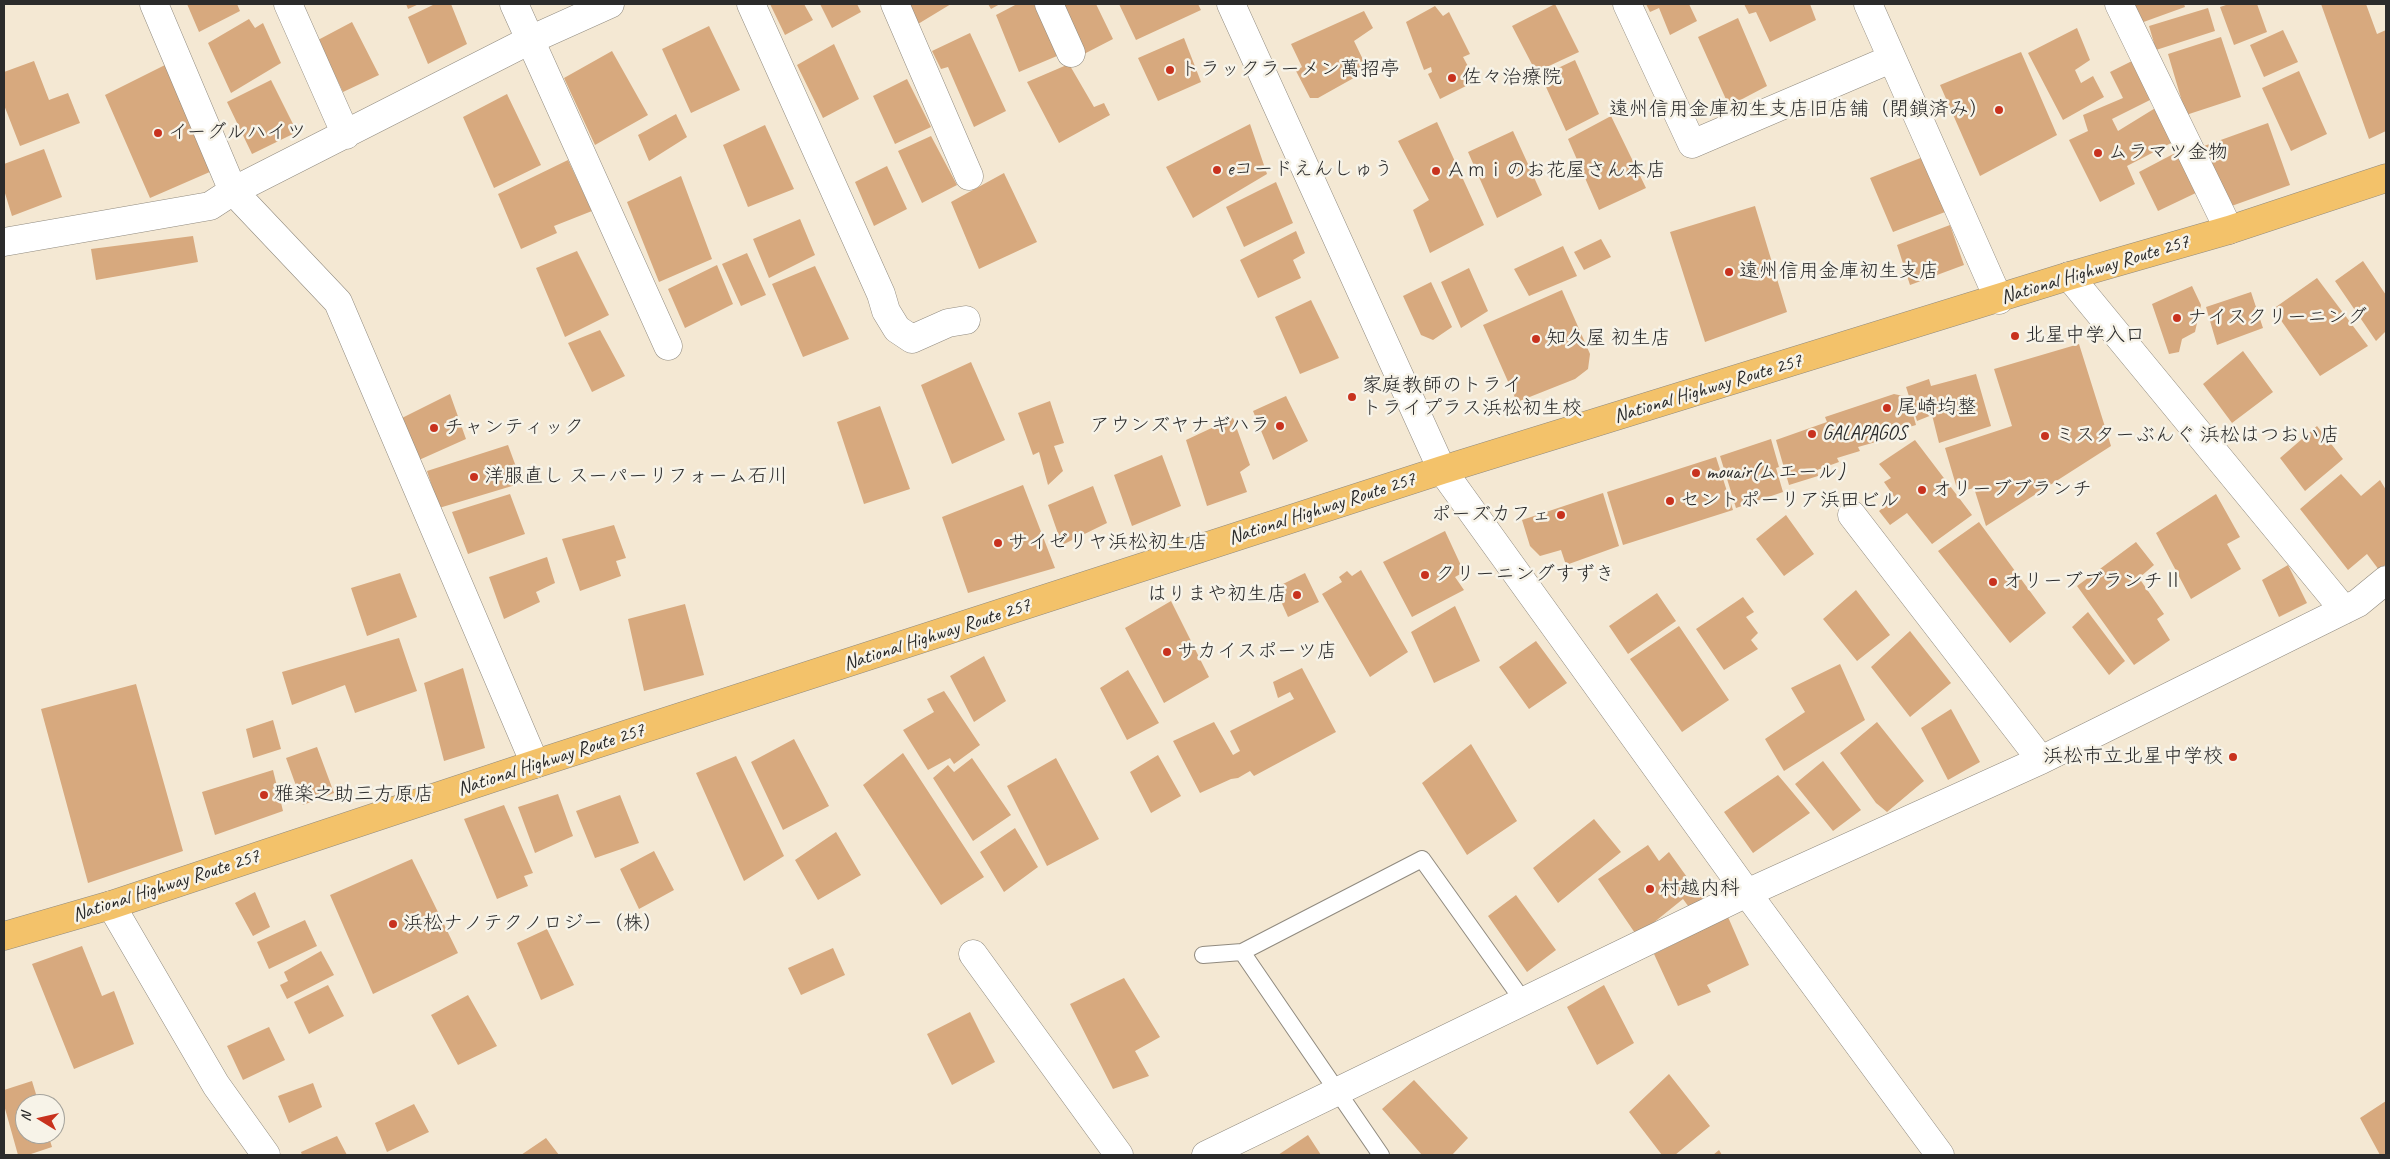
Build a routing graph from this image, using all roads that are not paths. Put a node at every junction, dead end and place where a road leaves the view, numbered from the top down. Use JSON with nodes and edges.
{"nodes":[{"id":1,"x":154,"y":4,"type":"edge"},
{"id":2,"x":288,"y":4,"type":"edge"},
{"id":3,"x":514,"y":4,"type":"edge"},
{"id":4,"x":610,"y":4,"type":"edge"},
{"id":5,"x":751,"y":4,"type":"edge"},
{"id":6,"x":895,"y":4,"type":"edge"},
{"id":7,"x":1049,"y":4,"type":"edge"},
{"id":8,"x":1231,"y":4,"type":"edge"},
{"id":9,"x":1627,"y":4,"type":"edge"},
{"id":10,"x":1868,"y":4,"type":"edge"},
{"id":11,"x":2119,"y":4,"type":"edge"},
{"id":12,"x":530,"y":40,"type":"junction"},
{"id":13,"x":1070,"y":53,"type":"dead end"},
{"id":14,"x":1891,"y":59,"type":"junction"},
{"id":15,"x":346,"y":135,"type":"junction"},
{"id":16,"x":969,"y":176,"type":"dead end"},
{"id":17,"x":2386,"y":178,"type":"edge"},
{"id":18,"x":234,"y":191,"type":"junction"},
{"id":19,"x":2230,"y":230,"type":"junction"},
{"id":20,"x":4,"y":239,"type":"edge"},
{"id":21,"x":2069,"y":276,"type":"junction"},
{"id":22,"x":1999,"y":300,"type":"junction"},
{"id":23,"x":966,"y":320,"type":"dead end"},
{"id":24,"x":668,"y":346,"type":"dead end"},
{"id":25,"x":1442,"y":470,"type":"junction"},
{"id":26,"x":1852,"y":515,"type":"dead end"},
{"id":27,"x":2386,"y":580,"type":"edge"},
{"id":28,"x":2344,"y":610,"type":"junction"},
{"id":29,"x":2041,"y":760,"type":"junction"},
{"id":30,"x":535,"y":764,"type":"junction"},
{"id":31,"x":1747,"y":894,"type":"junction"},
{"id":32,"x":111,"y":905,"type":"junction"},
{"id":33,"x":4,"y":936,"type":"edge"},
{"id":34,"x":1242,"y":952,"type":"junction"},
{"id":35,"x":973,"y":954,"type":"dead end"},
{"id":36,"x":1203,"y":955,"type":"dead end"},
{"id":37,"x":1524,"y":1002,"type":"junction"},
{"id":38,"x":1338,"y":1092,"type":"junction"},
{"id":39,"x":266,"y":1155,"type":"edge"},
{"id":40,"x":1119,"y":1155,"type":"edge"},
{"id":41,"x":1206,"y":1155,"type":"edge"},
{"id":42,"x":1381,"y":1155,"type":"edge"},
{"id":43,"x":1940,"y":1155,"type":"edge"}],
"edges":[{"from":1,"to":18,"type":"street"},
{"from":2,"to":15,"type":"street"},
{"from":3,"to":12,"type":"street"},
{"from":4,"to":12,"type":"street"},
{"from":5,"to":23,"type":"street"},
{"from":6,"to":16,"type":"street"},
{"from":7,"to":13,"type":"street"},
{"from":8,"to":25,"type":"street"},
{"from":9,"to":14,"type":"street"},
{"from":10,"to":14,"type":"street"},
{"from":11,"to":19,"type":"street"},
{"from":12,"to":15,"type":"street"},
{"from":12,"to":24,"type":"street"},
{"from":14,"to":22,"type":"street"},
{"from":15,"to":18,"type":"street"},
{"from":17,"to":19,"type":"highway","name":"National Highway Route 257"},
{"from":18,"to":20,"type":"street"},
{"from":18,"to":30,"type":"street"},
{"from":19,"to":21,"type":"highway","name":"National Highway Route 257"},
{"from":21,"to":22,"type":"highway","name":"National Highway Route 257"},
{"from":21,"to":28,"type":"street"},
{"from":22,"to":25,"type":"highway","name":"National Highway Route 257"},
{"from":25,"to":30,"type":"highway","name":"National Highway Route 257"},
{"from":25,"to":31,"type":"street"},
{"from":26,"to":29,"type":"street"},
{"from":27,"to":28,"type":"street"},
{"from":28,"to":29,"type":"street"},
{"from":29,"to":31,"type":"street"},
{"from":30,"to":32,"type":"highway","name":"National Highway Route 257"},
{"from":31,"to":37,"type":"street"},
{"from":31,"to":43,"type":"street"},
{"from":32,"to":33,"type":"highway","name":"National Highway Route 257"},
{"from":32,"to":39,"type":"street"},
{"from":34,"to":36,"type":"lane"},
{"from":34,"to":37,"type":"lane"},
{"from":34,"to":38,"type":"lane"},
{"from":35,"to":40,"type":"street"},
{"from":37,"to":38,"type":"street"},
{"from":38,"to":41,"type":"street"},
{"from":38,"to":42,"type":"lane"}]}
